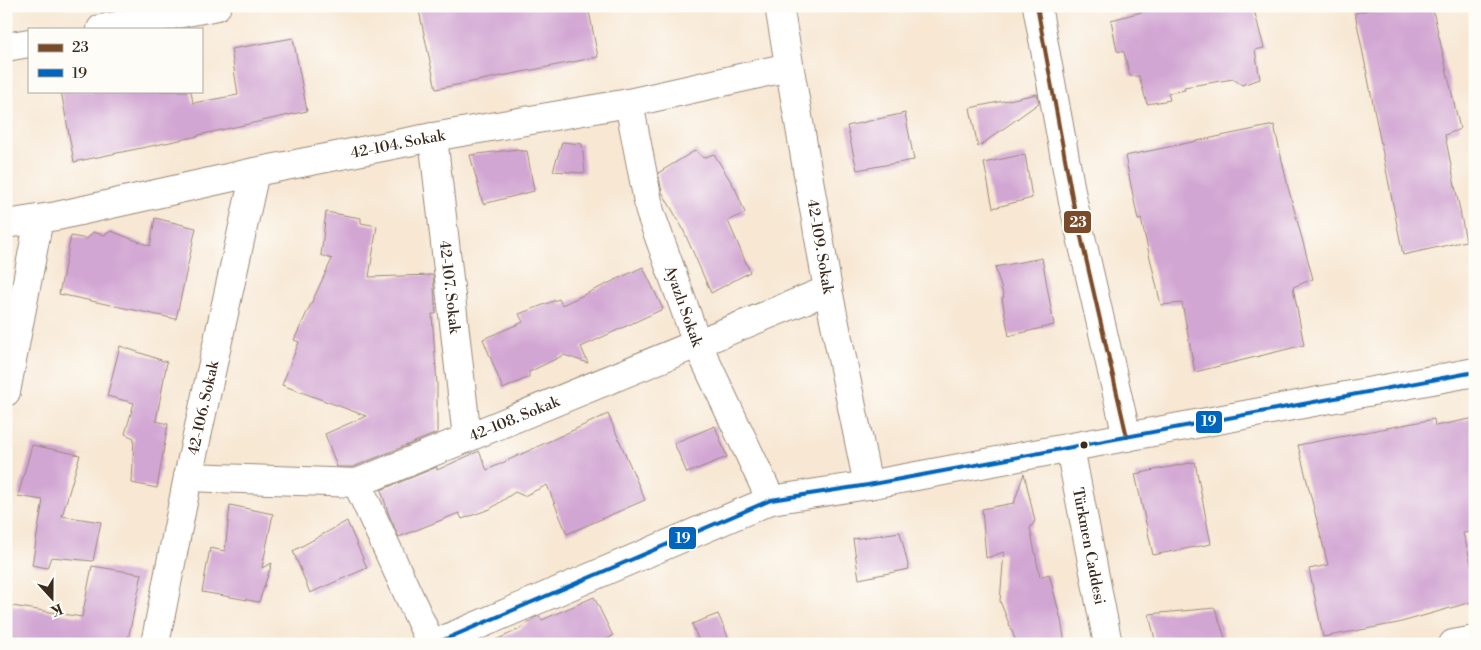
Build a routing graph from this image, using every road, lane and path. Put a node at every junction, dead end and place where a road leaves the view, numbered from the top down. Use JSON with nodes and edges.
{"nodes":[{"id":1,"x":217,"y":6,"type":"edge"},
{"id":2,"x":779,"y":6,"type":"edge"},
{"id":3,"x":1037,"y":6,"type":"edge"},
{"id":4,"x":107,"y":28,"type":"edge"},
{"id":5,"x":28,"y":43,"type":"edge"},
{"id":6,"x":6,"y":47,"type":"edge"},
{"id":7,"x":789,"y":67,"type":"junction"},
{"id":8,"x":629,"y":103,"type":"junction"},
{"id":9,"x":433,"y":137,"type":"junction"},
{"id":10,"x":255,"y":172,"type":"junction"},
{"id":11,"x":39,"y":218,"type":"junction"},
{"id":12,"x":6,"y":224,"type":"edge"},
{"id":13,"x":828,"y":290,"type":"junction"},
{"id":14,"x":697,"y":343,"type":"junction"},
{"id":15,"x":1475,"y":372,"type":"edge"},
{"id":16,"x":6,"y":392,"type":"edge"},
{"id":17,"x":1127,"y":437,"type":"junction"},
{"id":18,"x":467,"y":438,"type":"junction"},
{"id":19,"x":1070,"y":448,"type":"junction"},
{"id":20,"x":188,"y":477,"type":"junction"},
{"id":21,"x":357,"y":483,"type":"junction"},
{"id":22,"x":868,"y":485,"type":"junction"},
{"id":23,"x":771,"y":500,"type":"junction"},
{"id":24,"x":1475,"y":640,"type":"edge"},
{"id":25,"x":444,"y":642,"type":"edge"},
{"id":26,"x":155,"y":644,"type":"edge"},
{"id":27,"x":1108,"y":644,"type":"edge"},
{"id":28,"x":1453,"y":644,"type":"edge"}],
"edges":[{"from":1,"to":4,"type":"street"},
{"from":2,"to":7,"type":"street","name":"42-109. Sokak"},
{"from":3,"to":17,"type":"street"},
{"from":5,"to":6,"type":"street"},
{"from":7,"to":8,"type":"street","name":"42-104. Sokak"},
{"from":7,"to":13,"type":"street","name":"42-109. Sokak"},
{"from":8,"to":9,"type":"street","name":"42-104. Sokak"},
{"from":8,"to":14,"type":"street","name":"Ayazlı Sokak"},
{"from":9,"to":10,"type":"street","name":"42-104. Sokak"},
{"from":9,"to":18,"type":"street","name":"42-107. Sokak"},
{"from":10,"to":11,"type":"street","name":"42-104. Sokak"},
{"from":10,"to":20,"type":"street","name":"42-106. Sokak"},
{"from":11,"to":12,"type":"street","name":"42-104. Sokak"},
{"from":11,"to":16,"type":"street"},
{"from":13,"to":14,"type":"street","name":"42-108. Sokak"},
{"from":13,"to":22,"type":"street","name":"42-109. Sokak"},
{"from":14,"to":18,"type":"street","name":"42-108. Sokak"},
{"from":14,"to":23,"type":"street","name":"Ayazlı Sokak"},
{"from":15,"to":17,"type":"street"},
{"from":17,"to":19,"type":"street"},
{"from":18,"to":21,"type":"street","name":"42-108. Sokak"},
{"from":19,"to":22,"type":"street"},
{"from":19,"to":27,"type":"street","name":"Türkmen Caddesi"},
{"from":20,"to":21,"type":"street","name":"42-108. Sokak"},
{"from":20,"to":26,"type":"street","name":"42-106. Sokak"},
{"from":21,"to":25,"type":"street"},
{"from":22,"to":23,"type":"street"},
{"from":23,"to":25,"type":"street"},
{"from":24,"to":28,"type":"street"}]}
